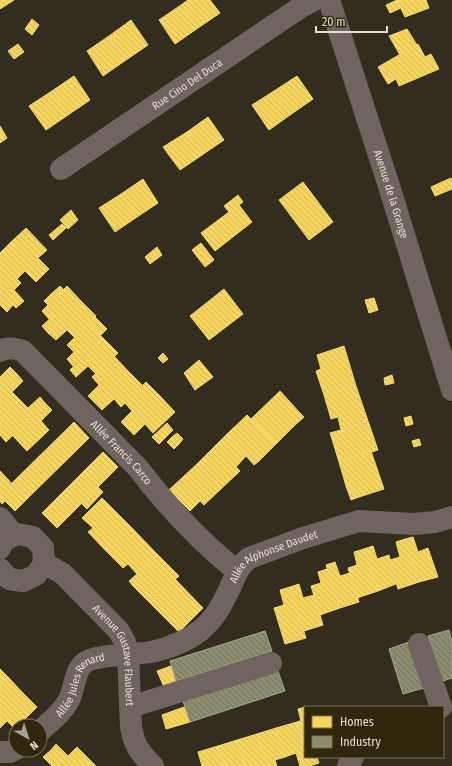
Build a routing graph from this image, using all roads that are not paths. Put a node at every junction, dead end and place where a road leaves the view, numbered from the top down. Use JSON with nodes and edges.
{"nodes":[{"id":1,"x":314,"y":0,"type":"edge"},
{"id":2,"x":329,"y":0,"type":"edge"},
{"id":3,"x":61,"y":169,"type":"dead end"},
{"id":4,"x":0,"y":351,"type":"edge"},
{"id":5,"x":452,"y":390,"type":"edge"},
{"id":6,"x":452,"y":517,"type":"edge"},
{"id":7,"x":0,"y":518,"type":"edge"},
{"id":8,"x":5,"y":542,"type":"edge"},
{"id":9,"x":44,"y":563,"type":"junction"},
{"id":10,"x":0,"y":569,"type":"edge"},
{"id":11,"x":237,"y":571,"type":"junction"},
{"id":12,"x":419,"y":644,"type":"dead end"},
{"id":13,"x":128,"y":654,"type":"junction"},
{"id":14,"x":271,"y":663,"type":"dead end"},
{"id":15,"x":441,"y":706,"type":"edge"},
{"id":16,"x":130,"y":707,"type":"junction"},
{"id":17,"x":48,"y":724,"type":"edge"},
{"id":18,"x":153,"y":766,"type":"edge"}],
"edges":[{"from":1,"to":3,"type":"street","name":"Rue Cino Del Duca"},
{"from":2,"to":5,"type":"street","name":"Avenue de la Grange"},
{"from":4,"to":11,"type":"street","name":"Allée Francis Carco"},
{"from":6,"to":11,"type":"street","name":"Allée Alphonse Daudet"},
{"from":7,"to":8,"type":"street"},
{"from":8,"to":9,"type":"street"},
{"from":9,"to":10,"type":"street"},
{"from":9,"to":13,"type":"street","name":"Avenue Gustave Flaubert"},
{"from":11,"to":13,"type":"street","name":"Allée Alphonse Daudet"},
{"from":12,"to":15,"type":"street"},
{"from":13,"to":16,"type":"street","name":"Avenue Gustave Flaubert"},
{"from":13,"to":17,"type":"street","name":"Allée Jules Renard"},
{"from":14,"to":16,"type":"street"},
{"from":16,"to":18,"type":"street","name":"Avenue Gustave Flaubert"}]}
